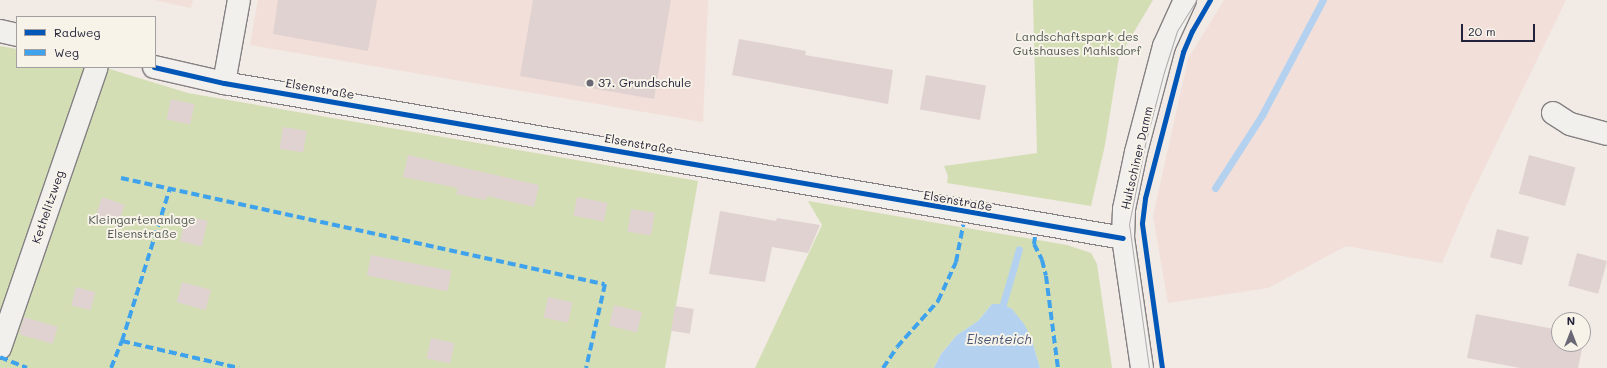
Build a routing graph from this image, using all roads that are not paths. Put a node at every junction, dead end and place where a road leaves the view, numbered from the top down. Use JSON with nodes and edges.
{"nodes":[{"id":1,"x":239,"y":0,"type":"edge"},
{"id":2,"x":1185,"y":0,"type":"edge"},
{"id":3,"x":0,"y":31,"type":"edge"},
{"id":4,"x":16,"y":35,"type":"edge"},
{"id":5,"x":156,"y":67,"type":"edge"},
{"id":6,"x":97,"y":68,"type":"edge"},
{"id":7,"x":224,"y":83,"type":"junction"},
{"id":8,"x":1553,"y":112,"type":"dead end"},
{"id":9,"x":1607,"y":134,"type":"edge"},
{"id":10,"x":1123,"y":238,"type":"junction"},
{"id":11,"x":0,"y":348,"type":"edge"},
{"id":12,"x":1142,"y":368,"type":"edge"}],
"edges":[{"from":1,"to":7,"type":"street"},
{"from":2,"to":10,"type":"street","name":"Hultschiner Damm"},
{"from":3,"to":4,"type":"street"},
{"from":5,"to":7,"type":"street","name":"Elsenstraße"},
{"from":6,"to":11,"type":"street","name":"Kethelitzweg"},
{"from":7,"to":10,"type":"street","name":"Elsenstraße"},
{"from":8,"to":9,"type":"street"},
{"from":10,"to":12,"type":"street","name":"Hultschiner Damm"}]}
